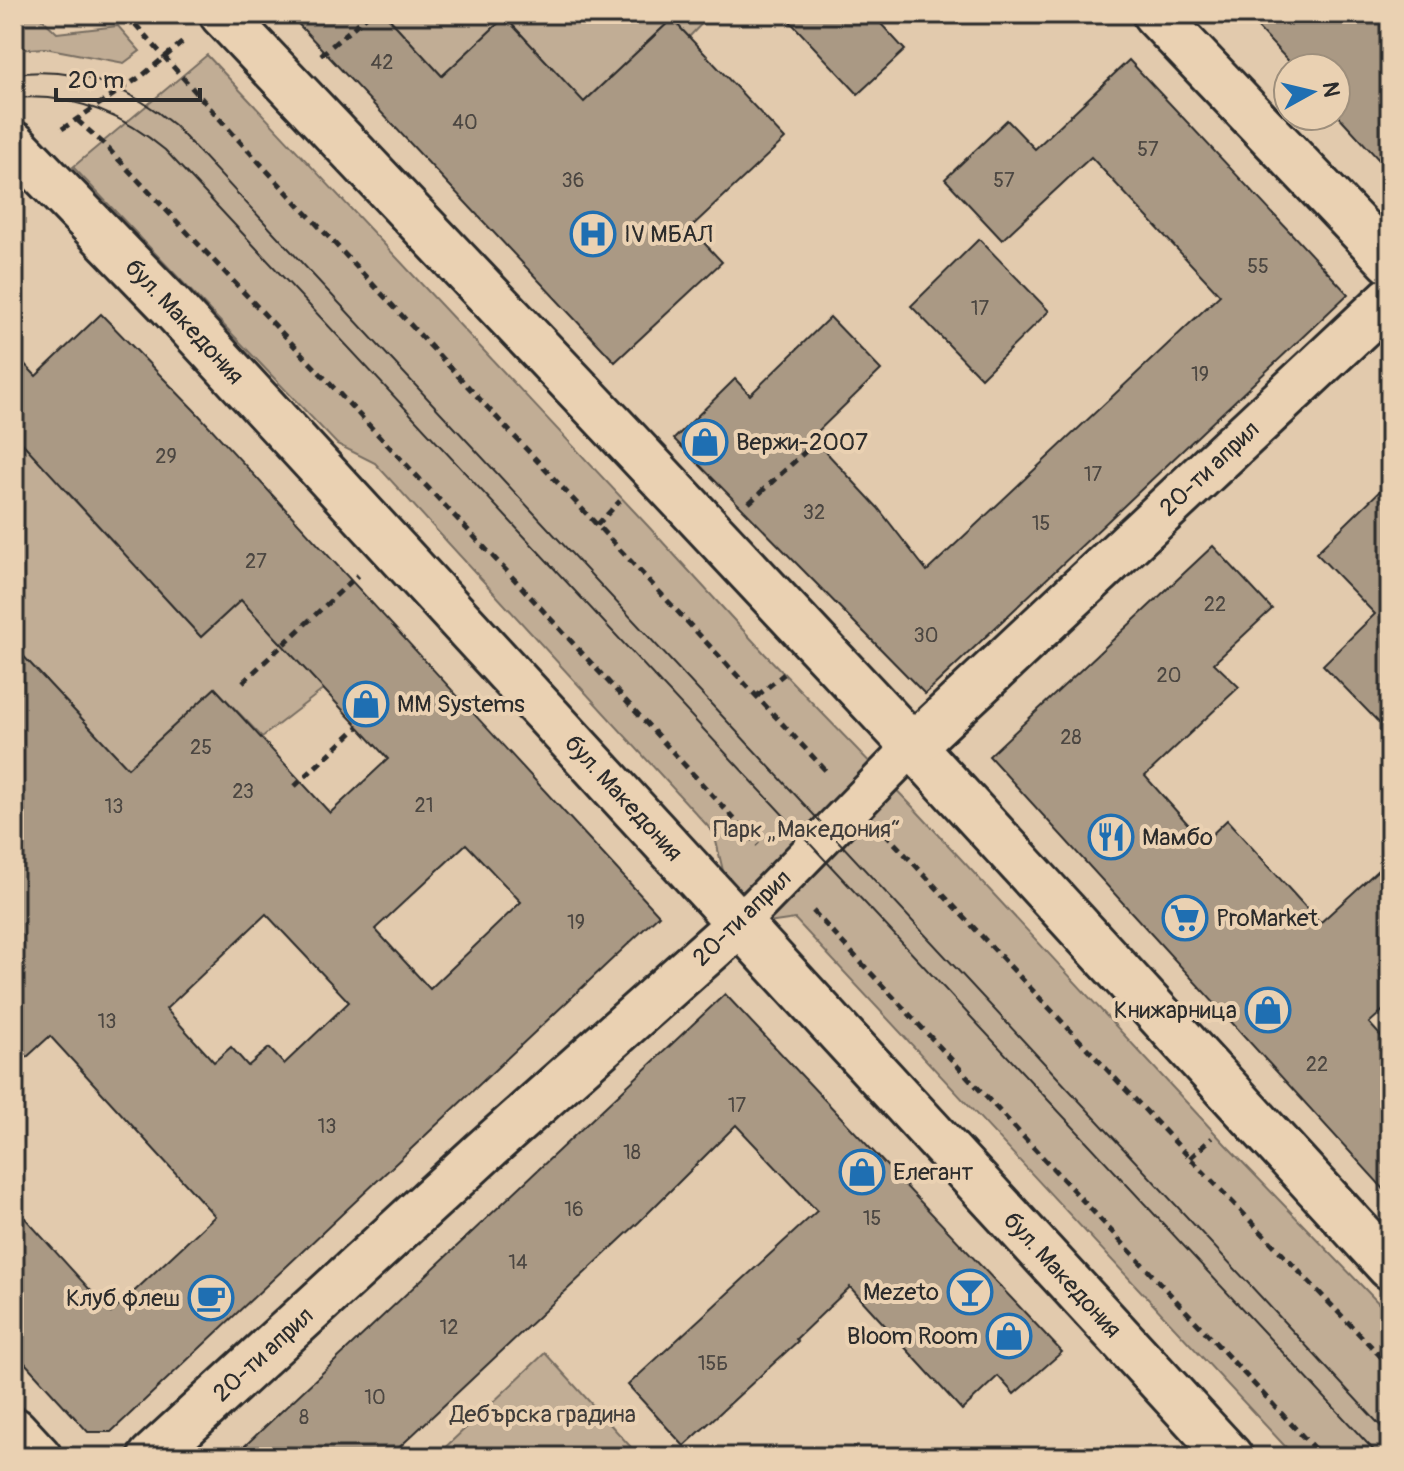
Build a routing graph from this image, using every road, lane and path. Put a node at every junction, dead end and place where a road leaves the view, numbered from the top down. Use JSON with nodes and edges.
{"nodes":[{"id":1,"x":126,"y":14,"type":"edge"},
{"id":2,"x":222,"y":14,"type":"edge"},
{"id":3,"x":1155,"y":14,"type":"edge"},
{"id":4,"x":367,"y":16,"type":"edge"},
{"id":5,"x":185,"y":40,"type":"dead end"},
{"id":6,"x":318,"y":57,"type":"dead end"},
{"id":7,"x":163,"y":58,"type":"junction"},
{"id":8,"x":14,"y":144,"type":"edge"},
{"id":9,"x":1390,"y":261,"type":"edge"},
{"id":10,"x":381,"y":293,"type":"dead end"},
{"id":11,"x":1390,"y":299,"type":"edge"},
{"id":12,"x":817,"y":441,"type":"dead end"},
{"id":13,"x":629,"y":492,"type":"dead end"},
{"id":14,"x":748,"y":504,"type":"dead end"},
{"id":15,"x":597,"y":525,"type":"dead end"},
{"id":16,"x":362,"y":572,"type":"dead end"},
{"id":17,"x":791,"y":667,"type":"dead end"},
{"id":18,"x":243,"y":682,"type":"dead end"},
{"id":19,"x":757,"y":696,"type":"dead end"},
{"id":20,"x":358,"y":727,"type":"dead end"},
{"id":21,"x":913,"y":746,"type":"junction"},
{"id":22,"x":295,"y":786,"type":"dead end"},
{"id":23,"x":786,"y":875,"type":"junction"},
{"id":24,"x":740,"y":923,"type":"junction"},
{"id":25,"x":1216,"y":1135,"type":"dead end"},
{"id":26,"x":1190,"y":1158,"type":"dead end"},
{"id":27,"x":1390,"y":1267,"type":"edge"},
{"id":28,"x":14,"y":1430,"type":"edge"},
{"id":29,"x":39,"y":1457,"type":"edge"},
{"id":30,"x":151,"y":1457,"type":"edge"},
{"id":31,"x":1230,"y":1457,"type":"edge"},
{"id":32,"x":1322,"y":1457,"type":"edge"}],
"edges":[{"from":1,"to":7,"type":"path"},
{"from":2,"to":21,"type":"street"},
{"from":3,"to":9,"type":"street"},
{"from":4,"to":6,"type":"path"},
{"from":5,"to":7,"type":"path"},
{"from":7,"to":10,"type":"path"},
{"from":7,"to":23,"type":"path"},
{"from":8,"to":24,"type":"street","name":"бул. Македония"},
{"from":11,"to":21,"type":"street","name":"20-ти април"},
{"from":12,"to":14,"type":"path"},
{"from":13,"to":15,"type":"path"},
{"from":16,"to":18,"type":"path"},
{"from":17,"to":19,"type":"path"},
{"from":20,"to":22,"type":"path"},
{"from":21,"to":23,"type":"street","name":"20-ти април"},
{"from":21,"to":27,"type":"street"},
{"from":23,"to":24,"type":"street","name":"20-ти април"},
{"from":23,"to":32,"type":"path"},
{"from":24,"to":30,"type":"street","name":"20-ти април"},
{"from":24,"to":31,"type":"street","name":"бул. Македония"},
{"from":25,"to":26,"type":"path"},
{"from":28,"to":29,"type":"street"}]}
